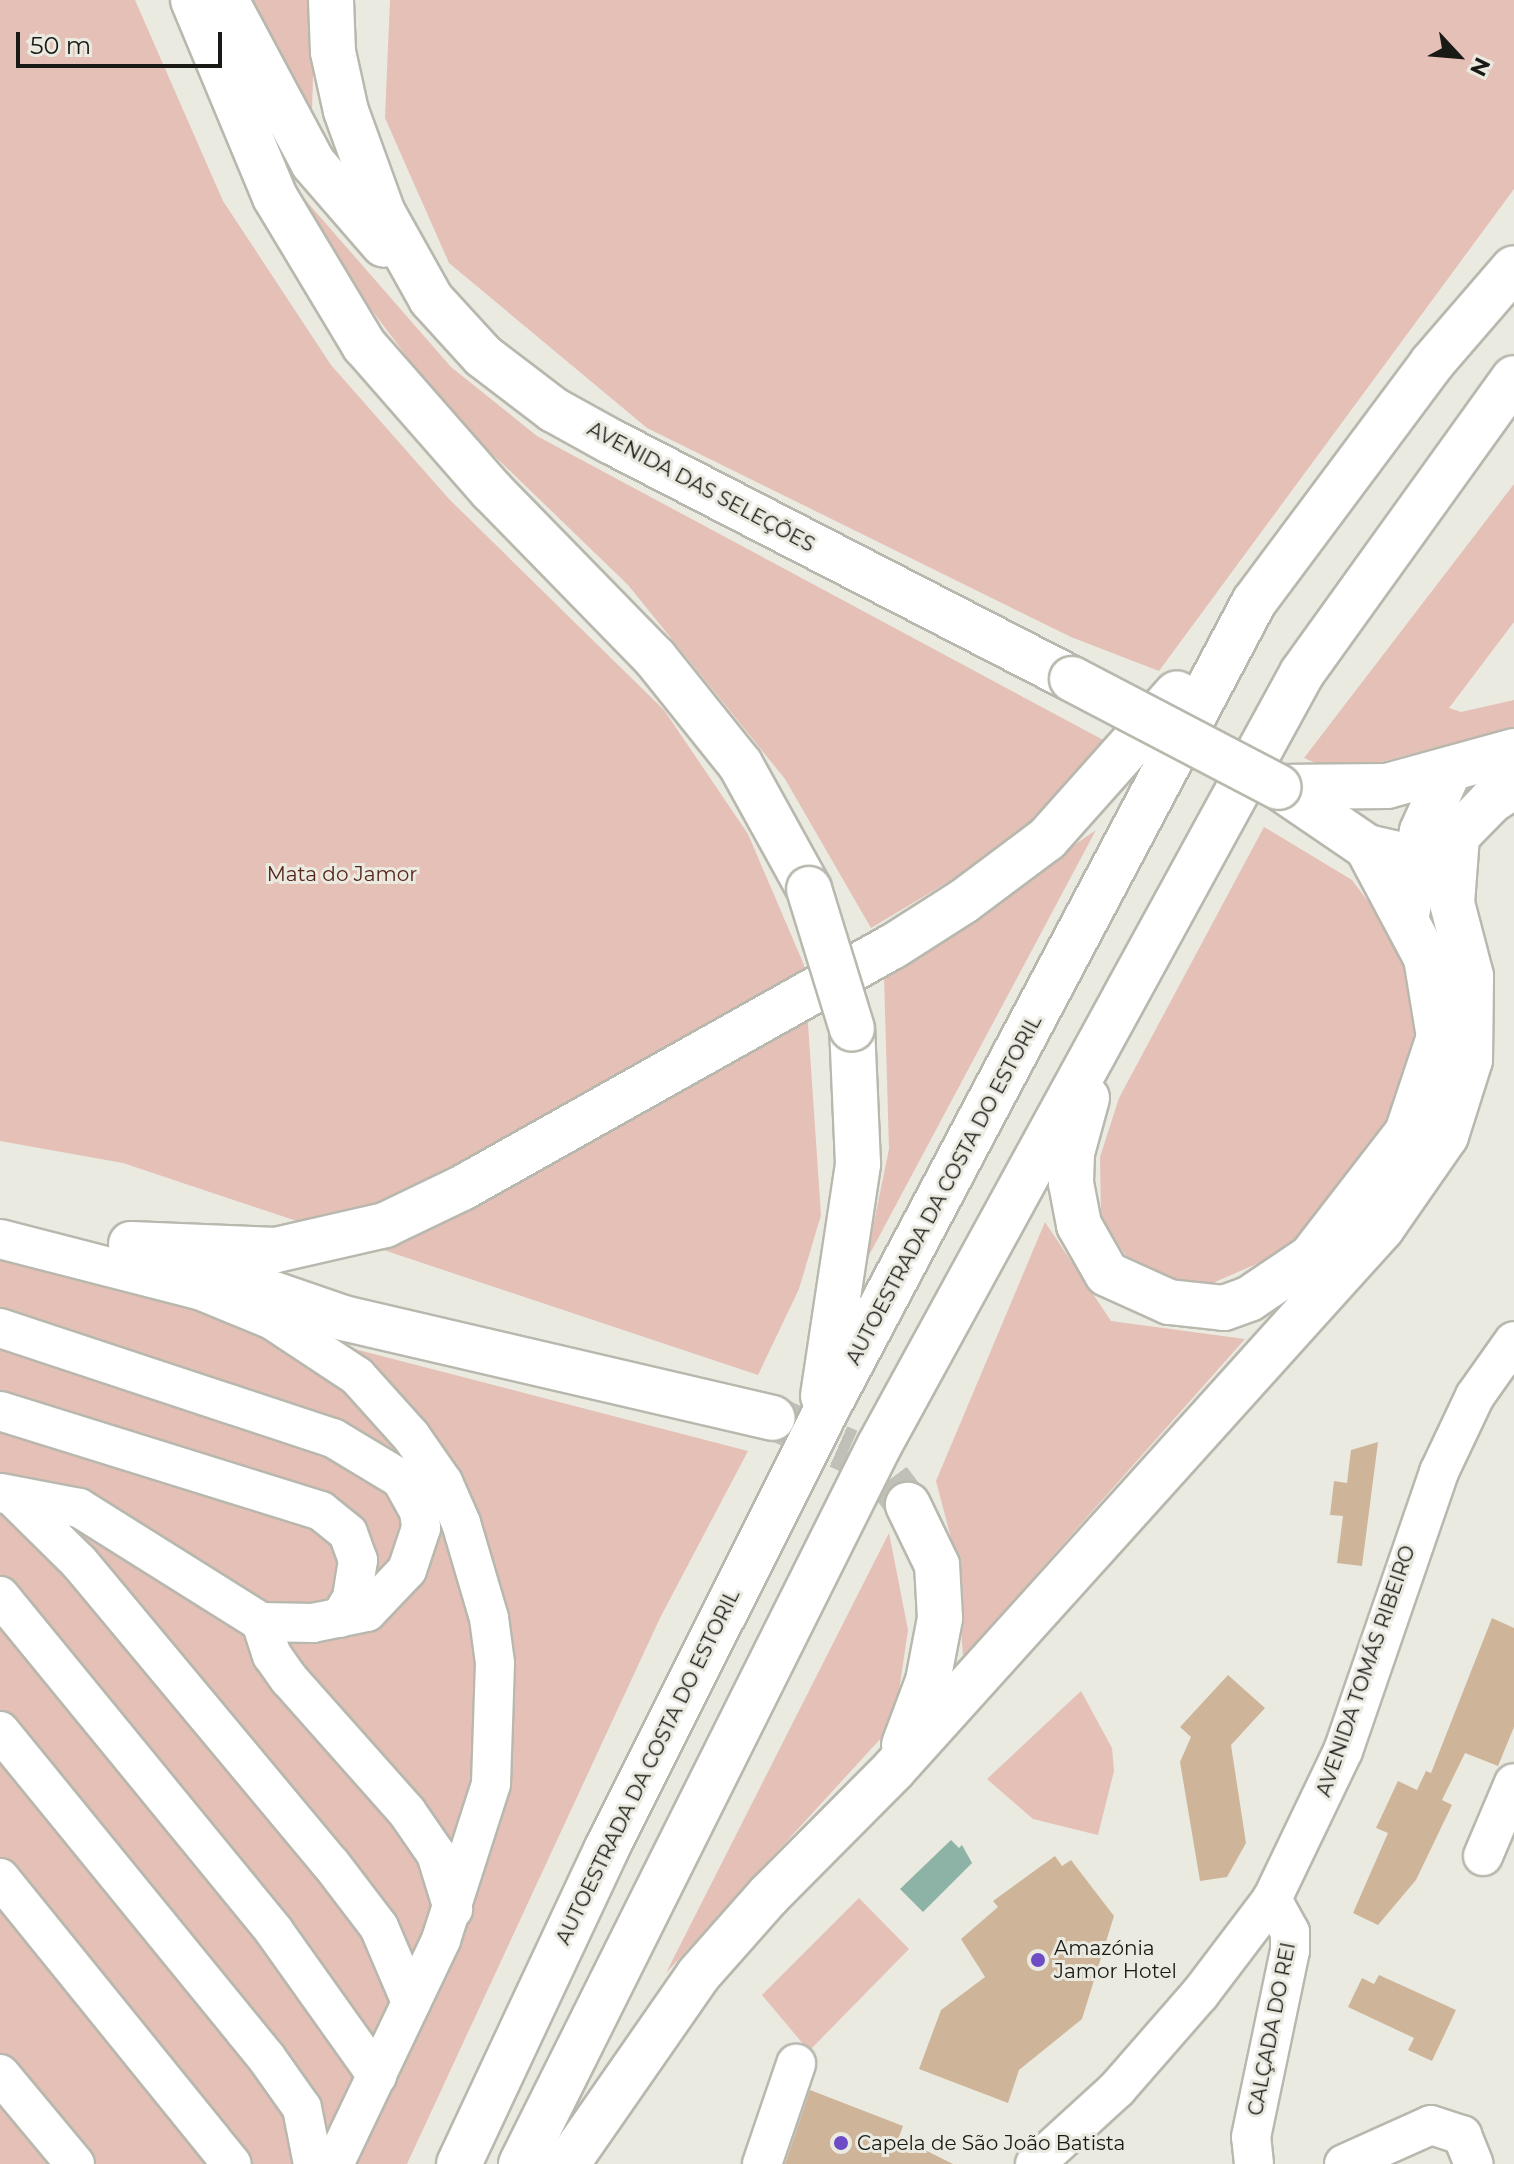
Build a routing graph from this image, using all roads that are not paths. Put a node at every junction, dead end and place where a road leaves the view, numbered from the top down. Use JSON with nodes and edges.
{"nodes":[{"id":1,"x":193,"y":0,"type":"edge"},
{"id":2,"x":226,"y":0,"type":"edge"},
{"id":3,"x":331,"y":0,"type":"edge"},
{"id":4,"x":1514,"y":268,"type":"edge"},
{"id":5,"x":431,"y":299,"type":"junction"},
{"id":6,"x":1514,"y":378,"type":"edge"},
{"id":7,"x":1254,"y":602,"type":"junction"},
{"id":8,"x":1514,"y":751,"type":"edge"},
{"id":9,"x":1450,"y":769,"type":"junction"},
{"id":10,"x":1514,"y":786,"type":"edge"},
{"id":11,"x":1279,"y":787,"type":"junction"},
{"id":12,"x":1457,"y":836,"type":"junction"},
{"id":13,"x":1355,"y":839,"type":"junction"},
{"id":14,"x":1415,"y":858,"type":"junction"},
{"id":15,"x":1407,"y":915,"type":"junction"},
{"id":16,"x":1105,"y":1030,"type":"junction"},
{"id":17,"x":0,"y":1213,"type":"edge"},
{"id":18,"x":0,"y":1239,"type":"edge"},
{"id":19,"x":131,"y":1244,"type":"junction"},
{"id":20,"x":0,"y":1328,"type":"edge"},
{"id":21,"x":1514,"y":1341,"type":"edge"},
{"id":22,"x":0,"y":1411,"type":"edge"},
{"id":23,"x":773,"y":1418,"type":"tunnel mouth"},
{"id":24,"x":820,"y":1422,"type":"junction"},
{"id":25,"x":6,"y":1495,"type":"edge"},
{"id":26,"x":908,"y":1505,"type":"tunnel mouth"},
{"id":27,"x":0,"y":1596,"type":"edge"},
{"id":28,"x":340,"y":1618,"type":"junction"},
{"id":29,"x":261,"y":1622,"type":"junction"},
{"id":30,"x":0,"y":1731,"type":"edge"},
{"id":31,"x":894,"y":1769,"type":"junction"},
{"id":32,"x":1514,"y":1783,"type":"edge"},
{"id":33,"x":1483,"y":1856,"type":"dead end"},
{"id":34,"x":0,"y":1878,"type":"edge"},
{"id":35,"x":1272,"y":1899,"type":"junction"},
{"id":36,"x":453,"y":1909,"type":"junction"},
{"id":37,"x":411,"y":2002,"type":"junction"},
{"id":38,"x":796,"y":2064,"type":"dead end"},
{"id":39,"x":0,"y":2074,"type":"edge"},
{"id":40,"x":377,"y":2076,"type":"junction"},
{"id":41,"x":75,"y":2164,"type":"edge"},
{"id":42,"x":232,"y":2164,"type":"edge"},
{"id":43,"x":313,"y":2164,"type":"edge"},
{"id":44,"x":334,"y":2164,"type":"edge"},
{"id":45,"x":459,"y":2164,"type":"edge"},
{"id":46,"x":521,"y":2164,"type":"edge"},
{"id":47,"x":567,"y":2164,"type":"edge"},
{"id":48,"x":762,"y":2164,"type":"edge"},
{"id":49,"x":1035,"y":2164,"type":"edge"},
{"id":50,"x":1254,"y":2164,"type":"edge"},
{"id":51,"x":1344,"y":2164,"type":"edge"},
{"id":52,"x":1474,"y":2164,"type":"edge"}],
"edges":[{"from":1,"to":24,"type":"main road","bridge":true},
{"from":2,"to":5,"type":"main road"},
{"from":3,"to":5,"type":"main road","name":"AVENIDA DAS SELEÇÕES"},
{"from":4,"to":7,"type":"main road","name":"AUTOESTRADA DA COSTA DO ESTORIL"},
{"from":5,"to":11,"type":"main road","name":"AVENIDA DAS SELEÇÕES","bridge":true},
{"from":6,"to":16,"type":"main road"},
{"from":7,"to":19,"type":"main road"},
{"from":7,"to":24,"type":"main road","name":"AUTOESTRADA DA COSTA DO ESTORIL"},
{"from":8,"to":9,"type":"main road"},
{"from":9,"to":11,"type":"main road"},
{"from":9,"to":14,"type":"main road"},
{"from":10,"to":12,"type":"main road"},
{"from":11,"to":13,"type":"main road","name":"AVENIDA DAS SELEÇÕES"},
{"from":12,"to":14,"type":"main road"},
{"from":12,"to":31,"type":"main road"},
{"from":13,"to":14,"type":"main road"},
{"from":13,"to":15,"type":"main road"},
{"from":14,"to":15,"type":"main road"},
{"from":15,"to":16,"type":"main road"},
{"from":16,"to":46,"type":"main road"},
{"from":17,"to":19,"type":"street"},
{"from":18,"to":36,"type":"street"},
{"from":19,"to":23,"type":"main road"},
{"from":20,"to":28,"type":"street"},
{"from":21,"to":35,"type":"street","name":"AVENIDA TOMÁS RIBEIRO"},
{"from":22,"to":28,"type":"street"},
{"from":24,"to":45,"type":"main road","name":"AUTOESTRADA DA COSTA DO ESTORIL"},
{"from":25,"to":29,"type":"street"},
{"from":25,"to":37,"type":"street"},
{"from":26,"to":31,"type":"main road"},
{"from":27,"to":40,"type":"street"},
{"from":28,"to":29,"type":"street"},
{"from":29,"to":36,"type":"street"},
{"from":30,"to":43,"type":"street"},
{"from":31,"to":47,"type":"main road"},
{"from":32,"to":33,"type":"street"},
{"from":34,"to":42,"type":"street"},
{"from":35,"to":49,"type":"street","name":"AVENIDA TOMÁS RIBEIRO"},
{"from":35,"to":50,"type":"street","name":"CALÇADA DO REI"},
{"from":36,"to":37,"type":"street"},
{"from":37,"to":40,"type":"street"},
{"from":38,"to":48,"type":"street"},
{"from":39,"to":41,"type":"street"},
{"from":40,"to":44,"type":"street"},
{"from":51,"to":52,"type":"street"}]}
